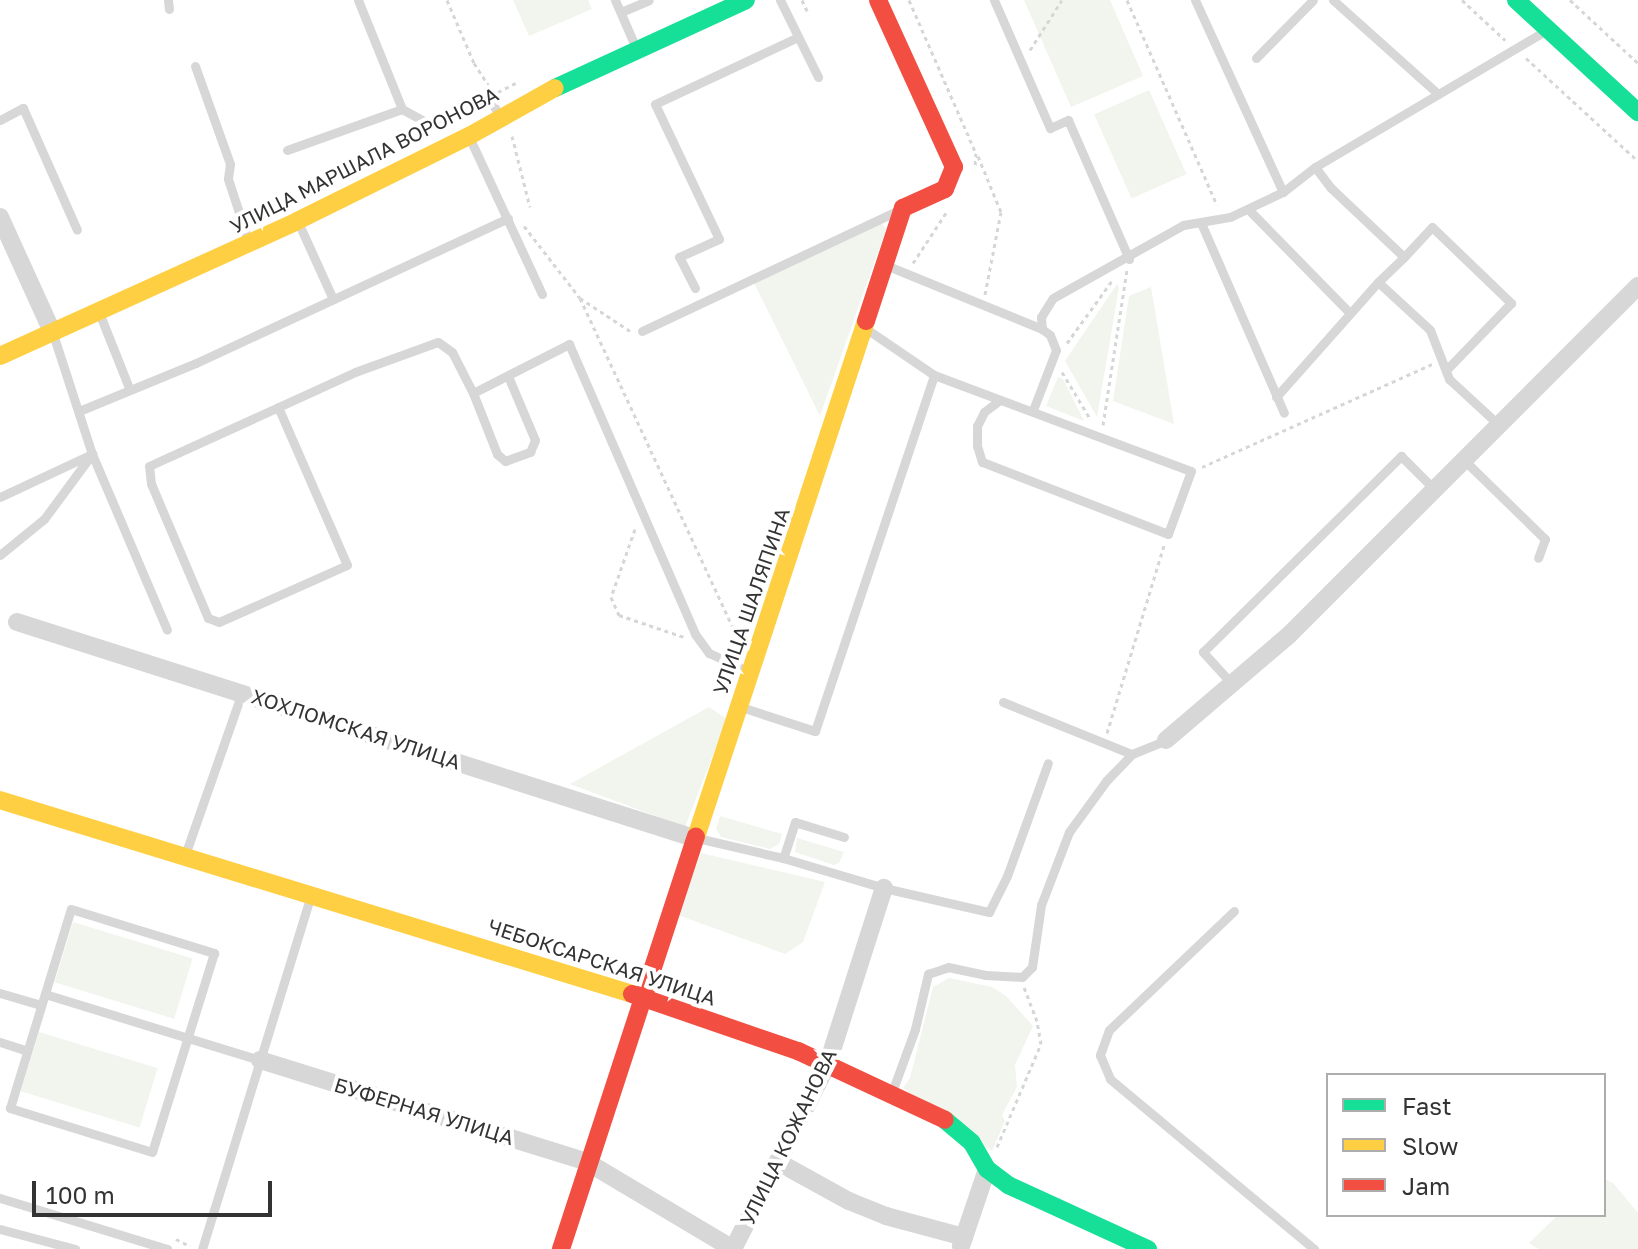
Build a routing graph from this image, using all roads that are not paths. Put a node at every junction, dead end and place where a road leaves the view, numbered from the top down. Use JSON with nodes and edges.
{"nodes":[{"id":1,"x":358,"y":0,"type":"edge"},
{"id":2,"x":615,"y":0,"type":"edge"},
{"id":3,"x":649,"y":0,"type":"edge"},
{"id":4,"x":746,"y":0,"type":"edge"},
{"id":5,"x":780,"y":0,"type":"edge"},
{"id":6,"x":878,"y":0,"type":"edge"},
{"id":7,"x":994,"y":0,"type":"edge"},
{"id":8,"x":1195,"y":0,"type":"edge"},
{"id":9,"x":1313,"y":0,"type":"edge"},
{"id":10,"x":1333,"y":0,"type":"edge"},
{"id":11,"x":1516,"y":0,"type":"edge"},
{"id":12,"x":621,"y":12,"type":"junction"},
{"id":13,"x":1548,"y":30,"type":"junction"},
{"id":14,"x":798,"y":37,"type":"junction"},
{"id":15,"x":637,"y":51,"type":"junction"},
{"id":16,"x":1256,"y":58,"type":"dead end"},
{"id":17,"x":195,"y":66,"type":"dead end"},
{"id":18,"x":818,"y":77,"type":"dead end"},
{"id":19,"x":1438,"y":94,"type":"junction"},
{"id":20,"x":402,"y":109,"type":"junction"},
{"id":21,"x":1638,"y":112,"type":"edge"},
{"id":22,"x":504,"y":116,"type":"junction"},
{"id":23,"x":0,"y":120,"type":"edge"},
{"id":24,"x":469,"y":136,"type":"junction"},
{"id":25,"x":287,"y":150,"type":"dead end"},
{"id":26,"x":1315,"y":167,"type":"junction"},
{"id":27,"x":1283,"y":192,"type":"junction"},
{"id":28,"x":903,"y":208,"type":"junction"},
{"id":29,"x":1248,"y":209,"type":"junction"},
{"id":30,"x":0,"y":217,"type":"edge"},
{"id":31,"x":508,"y":218,"type":"junction"},
{"id":32,"x":297,"y":221,"type":"junction"},
{"id":33,"x":1201,"y":223,"type":"junction"},
{"id":34,"x":77,"y":230,"type":"dead end"},
{"id":35,"x":249,"y":243,"type":"junction"},
{"id":36,"x":1404,"y":257,"type":"junction"},
{"id":37,"x":1129,"y":259,"type":"junction"},
{"id":38,"x":884,"y":265,"type":"junction"},
{"id":39,"x":1378,"y":282,"type":"junction"},
{"id":40,"x":1638,"y":286,"type":"edge"},
{"id":41,"x":695,"y":288,"type":"dead end"},
{"id":42,"x":542,"y":294,"type":"dead end"},
{"id":43,"x":333,"y":299,"type":"junction"},
{"id":44,"x":98,"y":312,"type":"junction"},
{"id":45,"x":1350,"y":313,"type":"junction"},
{"id":46,"x":865,"y":328,"type":"junction"},
{"id":47,"x":1042,"y":329,"type":"junction"},
{"id":48,"x":642,"y":331,"type":"road end"},
{"id":49,"x":53,"y":334,"type":"junction"},
{"id":50,"x":0,"y":356,"type":"edge"},
{"id":51,"x":1446,"y":370,"type":"junction"},
{"id":52,"x":934,"y":375,"type":"junction"},
{"id":53,"x":508,"y":376,"type":"junction"},
{"id":54,"x":129,"y":388,"type":"junction"},
{"id":55,"x":473,"y":393,"type":"junction"},
{"id":56,"x":1276,"y":397,"type":"junction"},
{"id":57,"x":1000,"y":400,"type":"junction"},
{"id":58,"x":278,"y":407,"type":"junction"},
{"id":59,"x":1033,"y":410,"type":"junction"},
{"id":60,"x":79,"y":411,"type":"junction"},
{"id":61,"x":1284,"y":413,"type":"dead end"},
{"id":62,"x":1500,"y":426,"type":"junction"},
{"id":63,"x":92,"y":454,"type":"junction"},
{"id":64,"x":1465,"y":461,"type":"junction"},
{"id":65,"x":1435,"y":490,"type":"junction"},
{"id":66,"x":0,"y":497,"type":"edge"},
{"id":67,"x":0,"y":555,"type":"edge"},
{"id":68,"x":1538,"y":558,"type":"dead end"},
{"id":69,"x":17,"y":622,"type":"dead end"},
{"id":70,"x":167,"y":630,"type":"dead end"},
{"id":71,"x":752,"y":668,"type":"junction"},
{"id":72,"x":1233,"y":685,"type":"junction"},
{"id":73,"x":242,"y":692,"type":"junction"},
{"id":74,"x":1003,"y":702,"type":"dead end"},
{"id":75,"x":739,"y":706,"type":"junction"},
{"id":76,"x":1166,"y":740,"type":"joint"},
{"id":77,"x":1132,"y":754,"type":"junction"},
{"id":78,"x":1048,"y":763,"type":"dead end"},
{"id":79,"x":0,"y":800,"type":"edge"},
{"id":80,"x":844,"y":837,"type":"dead end"},
{"id":81,"x":694,"y":838,"type":"junction"},
{"id":82,"x":185,"y":855,"type":"junction"},
{"id":83,"x":783,"y":858,"type":"junction"},
{"id":84,"x":884,"y":888,"type":"junction"},
{"id":85,"x":311,"y":894,"type":"junction"},
{"id":86,"x":1234,"y":911,"type":"dead end"},
{"id":87,"x":0,"y":993,"type":"edge"},
{"id":88,"x":643,"y":997,"type":"junction"},
{"id":89,"x":43,"y":999,"type":"junction"},
{"id":90,"x":188,"y":1038,"type":"junction"},
{"id":91,"x":0,"y":1042,"type":"edge"},
{"id":92,"x":27,"y":1051,"type":"junction"},
{"id":93,"x":260,"y":1060,"type":"junction"},
{"id":94,"x":828,"y":1063,"type":"junction"},
{"id":95,"x":892,"y":1092,"type":"junction"},
{"id":96,"x":587,"y":1162,"type":"junction"},
{"id":97,"x":778,"y":1162,"type":"junction"},
{"id":98,"x":987,"y":1169,"type":"junction"},
{"id":99,"x":0,"y":1198,"type":"edge"},
{"id":100,"x":0,"y":1229,"type":"edge"},
{"id":101,"x":962,"y":1243,"type":"edge"},
{"id":102,"x":1142,"y":1248,"type":"edge"},
{"id":103,"x":75,"y":1249,"type":"edge"},
{"id":104,"x":167,"y":1249,"type":"edge"},
{"id":105,"x":202,"y":1249,"type":"edge"},
{"id":106,"x":561,"y":1249,"type":"edge"},
{"id":107,"x":733,"y":1249,"type":"edge"},
{"id":108,"x":1314,"y":1249,"type":"edge"}],
"edges":[{"from":1,"to":20,"type":"lane"},
{"from":2,"to":12,"type":"lane"},
{"from":3,"to":12,"type":"lane"},
{"from":4,"to":15,"type":"street","name":"УЛИЦА МАРШАЛА ВОРОНОВА"},
{"from":5,"to":14,"type":"lane"},
{"from":6,"to":28,"type":"street"},
{"from":7,"to":37,"type":"lane"},
{"from":8,"to":27,"type":"lane"},
{"from":9,"to":16,"type":"lane"},
{"from":10,"to":19,"type":"lane"},
{"from":11,"to":13,"type":"street"},
{"from":12,"to":15,"type":"lane"},
{"from":13,"to":19,"type":"lane"},
{"from":13,"to":21,"type":"street"},
{"from":14,"to":18,"type":"lane"},
{"from":14,"to":41,"type":"lane"},
{"from":15,"to":22,"type":"street","name":"УЛИЦА МАРШАЛА ВОРОНОВА"},
{"from":17,"to":35,"type":"lane"},
{"from":19,"to":26,"type":"lane"},
{"from":20,"to":22,"type":"lane"},
{"from":20,"to":25,"type":"lane"},
{"from":22,"to":24,"type":"street","name":"УЛИЦА МАРШАЛА ВОРОНОВА"},
{"from":23,"to":34,"type":"lane"},
{"from":24,"to":31,"type":"lane"},
{"from":24,"to":32,"type":"street","name":"УЛИЦА МАРШАЛА ВОРОНОВА"},
{"from":26,"to":27,"type":"lane"},
{"from":26,"to":36,"type":"lane"},
{"from":27,"to":29,"type":"lane"},
{"from":28,"to":38,"type":"street","name":"УЛИЦА ШАЛЯПИНА"},
{"from":28,"to":48,"type":"lane"},
{"from":29,"to":33,"type":"lane"},
{"from":29,"to":45,"type":"lane"},
{"from":30,"to":49,"type":"street"},
{"from":31,"to":42,"type":"lane"},
{"from":31,"to":43,"type":"lane"},
{"from":32,"to":35,"type":"street","name":"УЛИЦА МАРШАЛА ВОРОНОВА"},
{"from":32,"to":43,"type":"lane"},
{"from":33,"to":37,"type":"lane"},
{"from":33,"to":56,"type":"lane"},
{"from":35,"to":44,"type":"street","name":"УЛИЦА МАРШАЛА ВОРОНОВА"},
{"from":36,"to":39,"type":"lane"},
{"from":36,"to":51,"type":"lane"},
{"from":37,"to":47,"type":"lane"},
{"from":38,"to":46,"type":"street","name":"УЛИЦА ШАЛЯПИНА"},
{"from":38,"to":47,"type":"lane"},
{"from":39,"to":45,"type":"lane"},
{"from":39,"to":51,"type":"lane"},
{"from":40,"to":62,"type":"street"},
{"from":43,"to":54,"type":"lane"},
{"from":44,"to":49,"type":"street","name":"УЛИЦА МАРШАЛА ВОРОНОВА"},
{"from":44,"to":54,"type":"lane"},
{"from":45,"to":56,"type":"lane"},
{"from":46,"to":52,"type":"lane"},
{"from":46,"to":71,"type":"street","name":"УЛИЦА ШАЛЯПИНА"},
{"from":47,"to":59,"type":"lane"},
{"from":49,"to":50,"type":"street","name":"УЛИЦА МАРШАЛА ВОРОНОВА"},
{"from":49,"to":60,"type":"lane"},
{"from":51,"to":62,"type":"lane"},
{"from":52,"to":57,"type":"lane"},
{"from":52,"to":75,"type":"lane"},
{"from":53,"to":55,"type":"lane"},
{"from":53,"to":55,"type":"lane"},
{"from":53,"to":71,"type":"lane"},
{"from":54,"to":60,"type":"lane"},
{"from":55,"to":58,"type":"lane"},
{"from":56,"to":61,"type":"lane"},
{"from":57,"to":59,"type":"lane"},
{"from":57,"to":59,"type":"lane"},
{"from":58,"to":58,"type":"lane"},
{"from":60,"to":63,"type":"lane"},
{"from":62,"to":64,"type":"street"},
{"from":63,"to":66,"type":"lane"},
{"from":63,"to":67,"type":"lane"},
{"from":63,"to":70,"type":"lane"},
{"from":64,"to":65,"type":"street"},
{"from":64,"to":68,"type":"lane"},
{"from":65,"to":72,"type":"street"},
{"from":65,"to":72,"type":"lane"},
{"from":69,"to":73,"type":"street","name":"ХОХЛОМСКАЯ УЛИЦА"},
{"from":71,"to":75,"type":"street","name":"УЛИЦА ШАЛЯПИНА"},
{"from":72,"to":76,"type":"street"},
{"from":73,"to":81,"type":"street","name":"ХОХЛОМСКАЯ УЛИЦА"},
{"from":73,"to":82,"type":"lane"},
{"from":74,"to":77,"type":"lane"},
{"from":75,"to":81,"type":"street","name":"УЛИЦА ШАЛЯПИНА"},
{"from":76,"to":77,"type":"lane"},
{"from":77,"to":95,"type":"lane"},
{"from":78,"to":84,"type":"lane"},
{"from":79,"to":82,"type":"street","name":"ЧЕБОКСАРСКАЯ УЛИЦА"},
{"from":80,"to":83,"type":"lane"},
{"from":81,"to":83,"type":"lane"},
{"from":81,"to":88,"type":"street","name":"УЛИЦА ШАЛЯПИНА"},
{"from":82,"to":85,"type":"street","name":"ЧЕБОКСАРСКАЯ УЛИЦА"},
{"from":83,"to":84,"type":"lane"},
{"from":84,"to":94,"type":"street","name":"УЛИЦА КОЖАНОВА"},
{"from":85,"to":88,"type":"street","name":"ЧЕБОКСАРСКАЯ УЛИЦА"},
{"from":85,"to":93,"type":"lane"},
{"from":86,"to":108,"type":"lane"},
{"from":87,"to":89,"type":"lane"},
{"from":88,"to":94,"type":"street","name":"ЧЕБОКСАРСКАЯ УЛИЦА"},
{"from":88,"to":96,"type":"street","name":"УЛИЦА ШАЛЯПИНА"},
{"from":89,"to":90,"type":"lane"},
{"from":89,"to":90,"type":"lane"},
{"from":89,"to":92,"type":"lane"},
{"from":90,"to":92,"type":"lane"},
{"from":90,"to":93,"type":"lane"},
{"from":91,"to":92,"type":"lane"},
{"from":93,"to":96,"type":"street","name":"БУФЕРНАЯ УЛИЦА"},
{"from":93,"to":105,"type":"lane"},
{"from":94,"to":95,"type":"street","name":"ЧЕБОКСАРСКАЯ УЛИЦА"},
{"from":94,"to":97,"type":"street","name":"УЛИЦА КОЖАНОВА"},
{"from":95,"to":98,"type":"street","name":"ЧЕБОКСАРСКАЯ УЛИЦА"},
{"from":96,"to":106,"type":"street","name":"УЛИЦА ШАЛЯПИНА"},
{"from":96,"to":107,"type":"street","name":"БУФЕРНАЯ УЛИЦА"},
{"from":97,"to":101,"type":"street"},
{"from":97,"to":107,"type":"street","name":"УЛИЦА КОЖАНОВА"},
{"from":98,"to":101,"type":"street"},
{"from":98,"to":102,"type":"street","name":"ЧЕБОКСАРСКАЯ УЛИЦА"},
{"from":99,"to":104,"type":"lane"},
{"from":100,"to":103,"type":"lane"}]}
